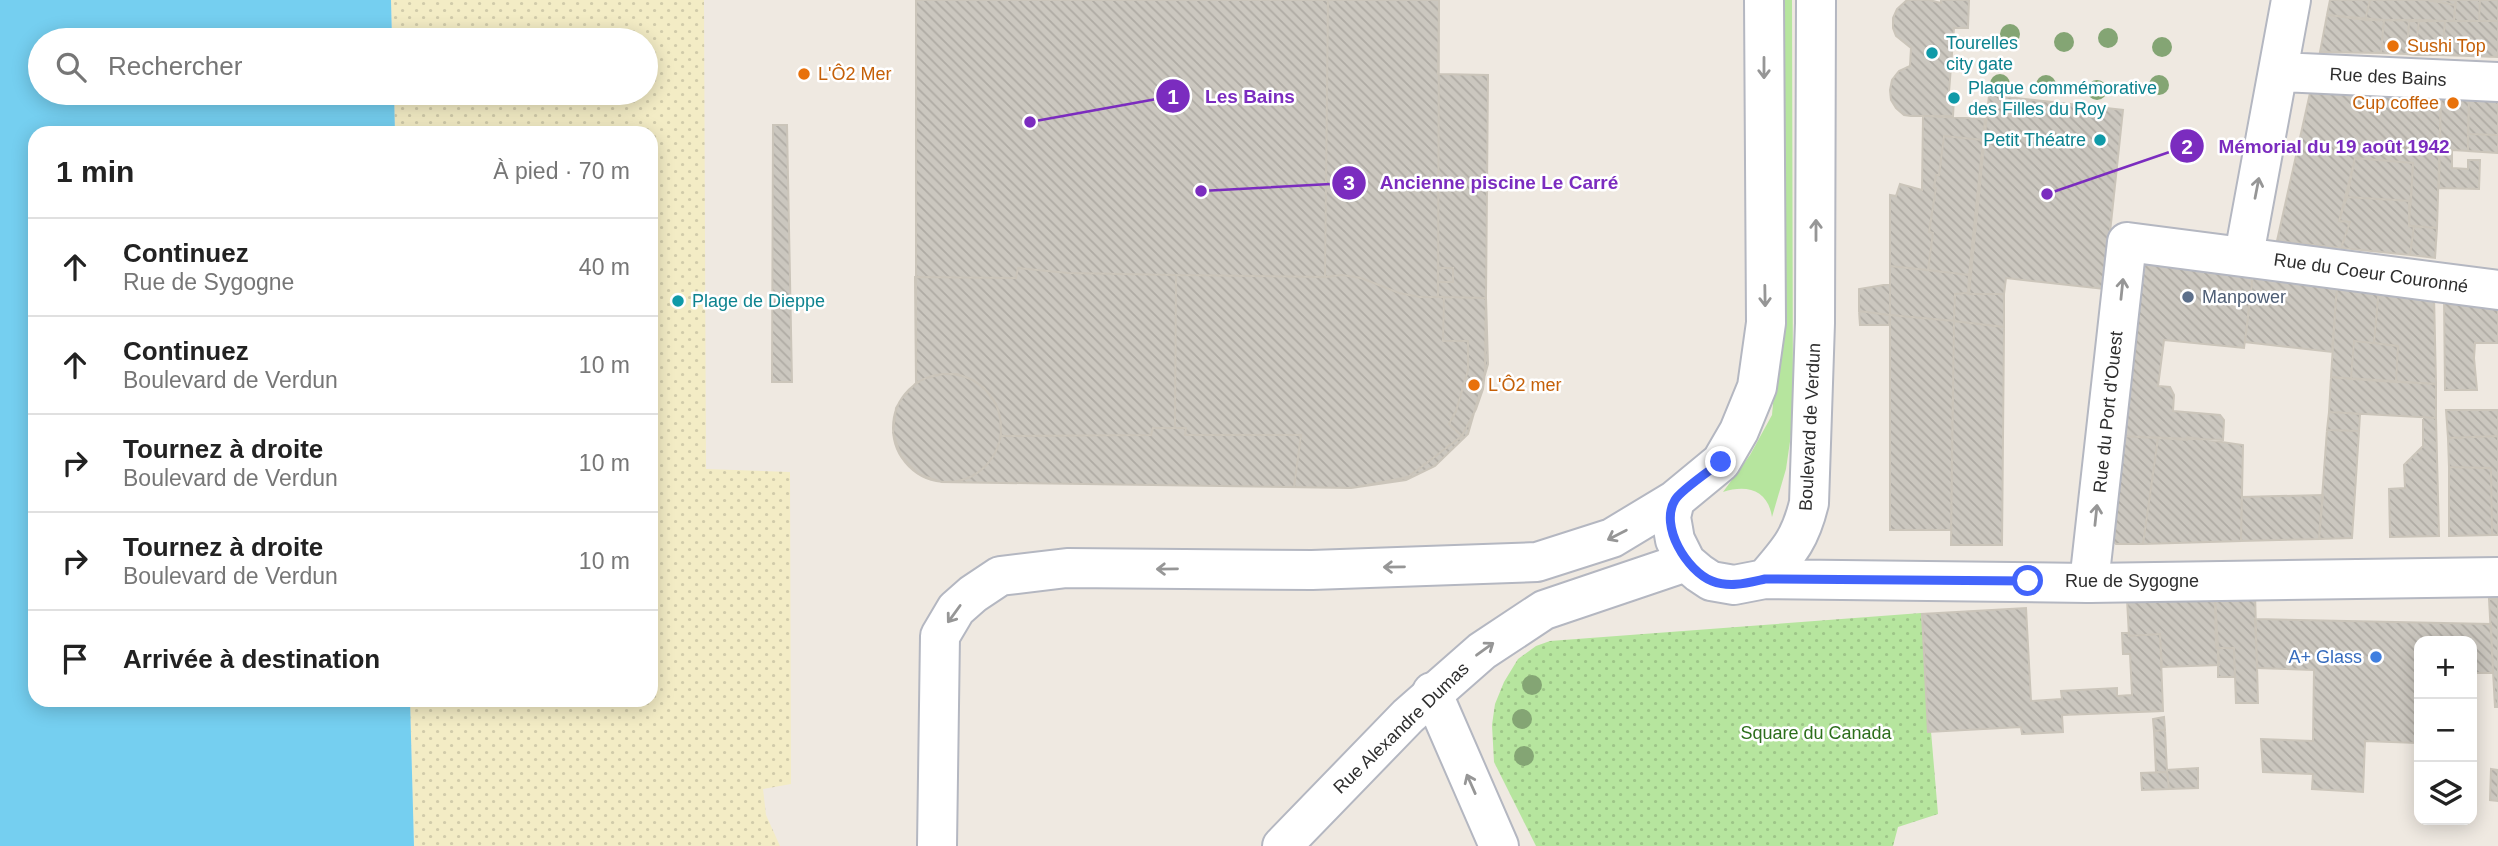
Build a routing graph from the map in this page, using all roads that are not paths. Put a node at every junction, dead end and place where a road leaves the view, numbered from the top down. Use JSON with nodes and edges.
{"nodes":[{"id":1,"x":1764,"y":0,"type":"edge"},
{"id":2,"x":1815,"y":0,"type":"edge"},
{"id":3,"x":2291,"y":0,"type":"edge"},
{"id":4,"x":2279,"y":72,"type":"junction"},
{"id":5,"x":2498,"y":82,"type":"edge"},
{"id":6,"x":2127,"y":242,"type":"joint"},
{"id":7,"x":2244,"y":256,"type":"junction"},
{"id":8,"x":2498,"y":290,"type":"edge"},
{"id":9,"x":1675,"y":500,"type":"junction"},
{"id":10,"x":1804,"y":527,"type":"junction"},
{"id":11,"x":1686,"y":562,"type":"junction"},
{"id":12,"x":2498,"y":577,"type":"edge"},
{"id":13,"x":1765,"y":579,"type":"junction"},
{"id":14,"x":1837,"y":579,"type":"junction"},
{"id":15,"x":2089,"y":583,"type":"junction"},
{"id":16,"x":1432,"y":692,"type":"junction"},
{"id":17,"x":937,"y":846,"type":"edge"},
{"id":18,"x":1282,"y":846,"type":"edge"},
{"id":19,"x":1499,"y":846,"type":"edge"}],
"edges":[{"from":1,"to":9,"type":"street","one_way":true},
{"from":10,"to":2,"type":"street","name":"Boulevard de Verdun","one_way":true},
{"from":3,"to":4,"type":"street"},
{"from":4,"to":5,"type":"street","name":"Rue des Bains"},
{"from":7,"to":4,"type":"street","one_way":true},
{"from":6,"to":7,"type":"street","name":"Rue du Coeur Couronné"},
{"from":15,"to":6,"type":"street","name":"Rue du Port d'Ouest","one_way":true},
{"from":7,"to":8,"type":"street","name":"Rue du Coeur Couronné"},
{"from":9,"to":11,"type":"street"},
{"from":9,"to":17,"type":"street","one_way":true},
{"from":10,"to":13,"type":"street","name":"Boulevard de Verdun"},
{"from":10,"to":14,"type":"street"},
{"from":11,"to":13,"type":"street"},
{"from":16,"to":11,"type":"street","name":"Rue Alexandre Dumas","one_way":true},
{"from":12,"to":15,"type":"street","name":"Rue de Sygogne"},
{"from":13,"to":14,"type":"street","name":"Rue de Sygogne"},
{"from":14,"to":15,"type":"street","name":"Rue de Sygogne"},
{"from":16,"to":18,"type":"street","name":"Rue Alexandre Dumas"},
{"from":19,"to":16,"type":"street","one_way":true}]}
